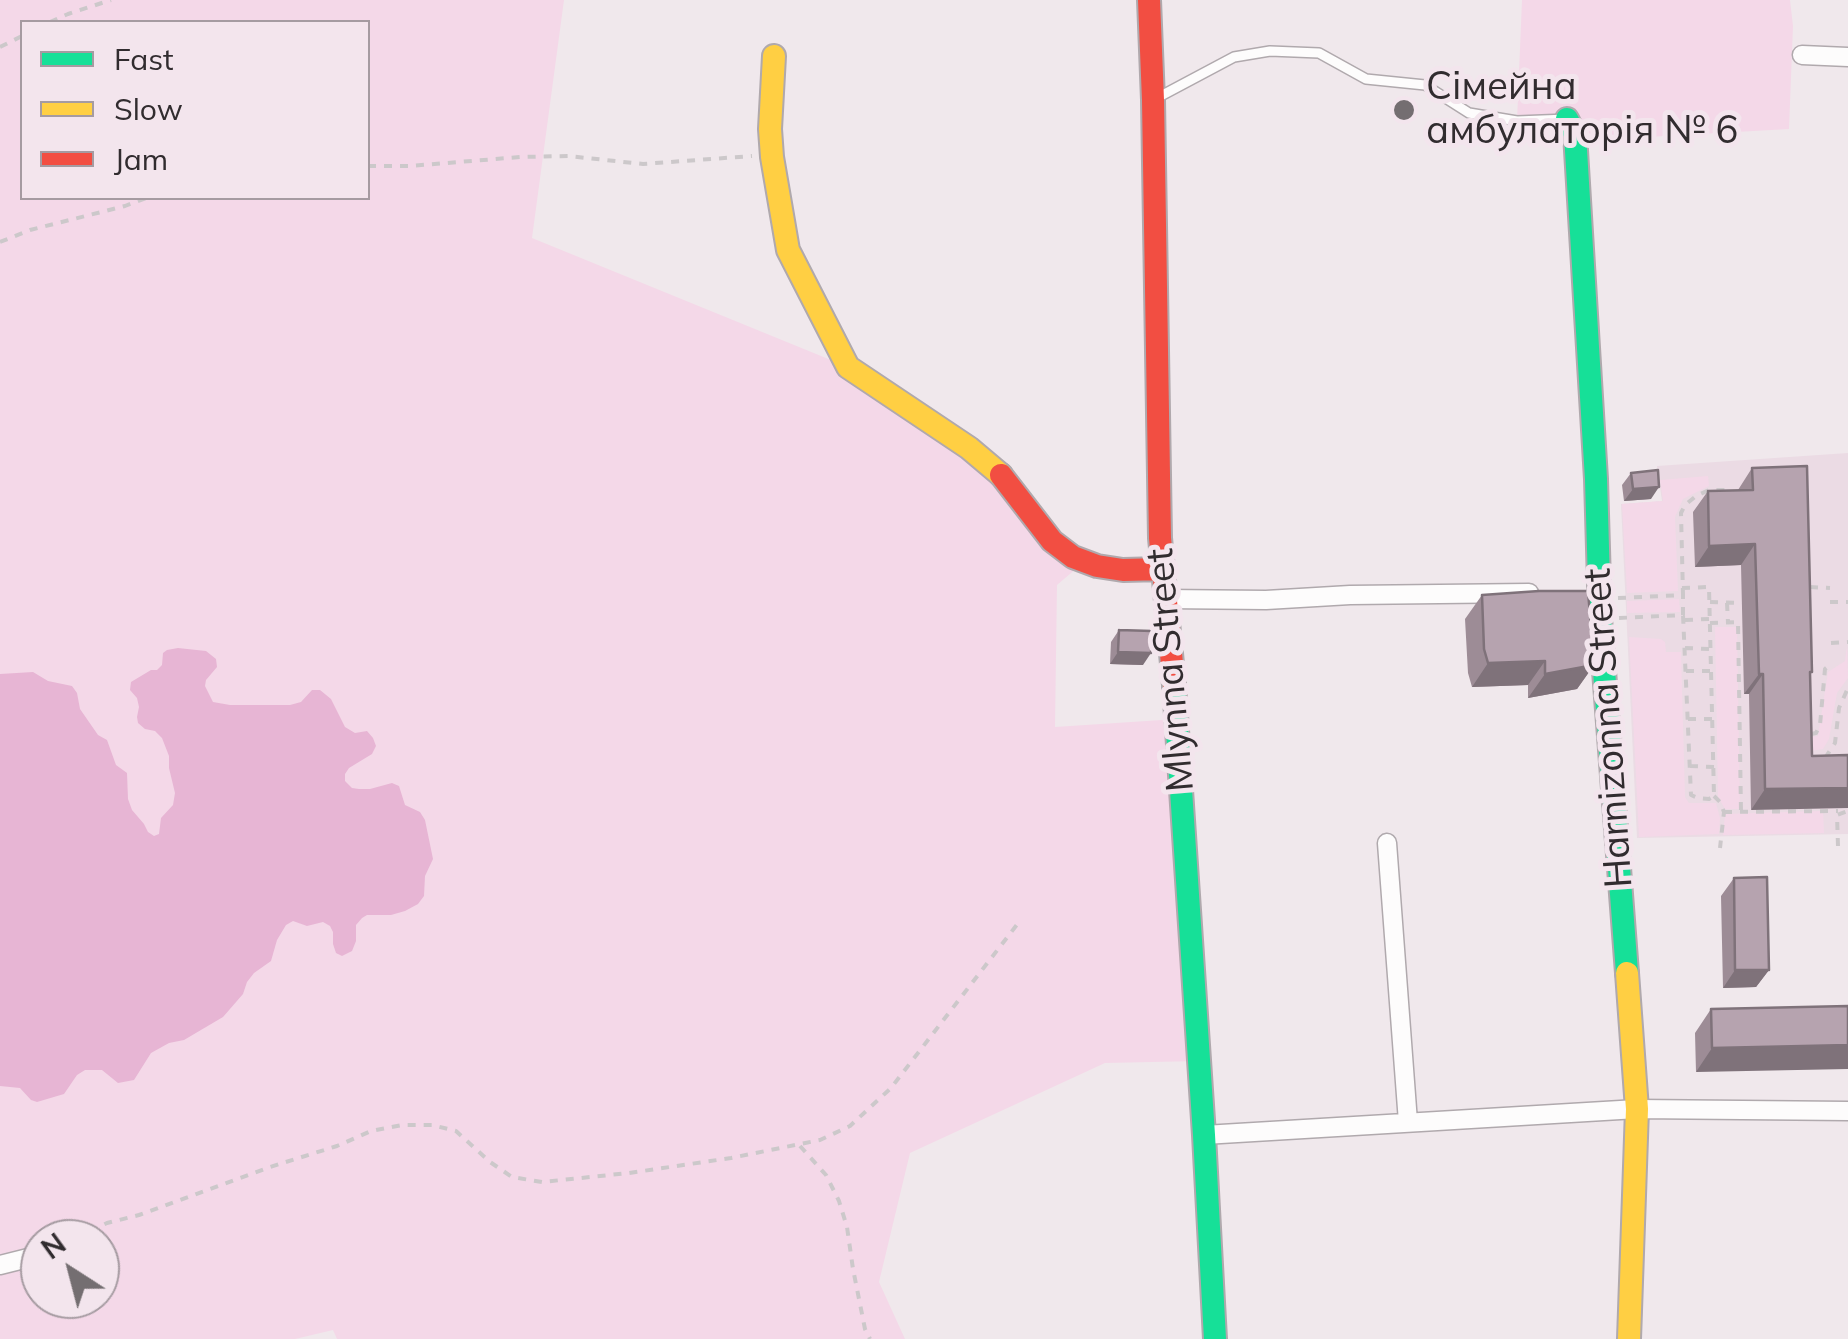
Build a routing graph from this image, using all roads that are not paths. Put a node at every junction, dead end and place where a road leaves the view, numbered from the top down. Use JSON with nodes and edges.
{"nodes":[{"id":1,"x":1148,"y":0,"type":"edge"},
{"id":2,"x":774,"y":56,"type":"dead end"},
{"id":3,"x":1802,"y":56,"type":"dead end"},
{"id":4,"x":1848,"y":57,"type":"edge"},
{"id":5,"x":1153,"y":100,"type":"junction"},
{"id":6,"x":1571,"y":126,"type":"joint"},
{"id":7,"x":1163,"y":568,"type":"junction"},
{"id":8,"x":1538,"y":593,"type":"edge"},
{"id":9,"x":1165,"y":599,"type":"junction"},
{"id":10,"x":1387,"y":843,"type":"dead end"},
{"id":11,"x":1637,"y":1108,"type":"junction"},
{"id":12,"x":1848,"y":1111,"type":"edge"},
{"id":13,"x":1408,"y":1122,"type":"junction"},
{"id":14,"x":1204,"y":1135,"type":"junction"},
{"id":15,"x":1214,"y":1339,"type":"edge"},
{"id":16,"x":1629,"y":1339,"type":"edge"}],
"edges":[{"from":1,"to":5,"type":"street","name":"Mlynna Street"},
{"from":2,"to":7,"type":"street"},
{"from":3,"to":4,"type":"street"},
{"from":5,"to":6,"type":"lane"},
{"from":5,"to":7,"type":"street","name":"Mlynna Street"},
{"from":6,"to":11,"type":"street","name":"Harnizonna Street"},
{"from":7,"to":9,"type":"street","name":"Mlynna Street"},
{"from":8,"to":9,"type":"street"},
{"from":9,"to":14,"type":"street","name":"Mlynna Street"},
{"from":10,"to":13,"type":"street"},
{"from":11,"to":12,"type":"street"},
{"from":11,"to":13,"type":"street"},
{"from":11,"to":16,"type":"street","name":"Harnizonna Street"},
{"from":13,"to":14,"type":"street"},
{"from":14,"to":15,"type":"street","name":"Mlynna Street"}]}
